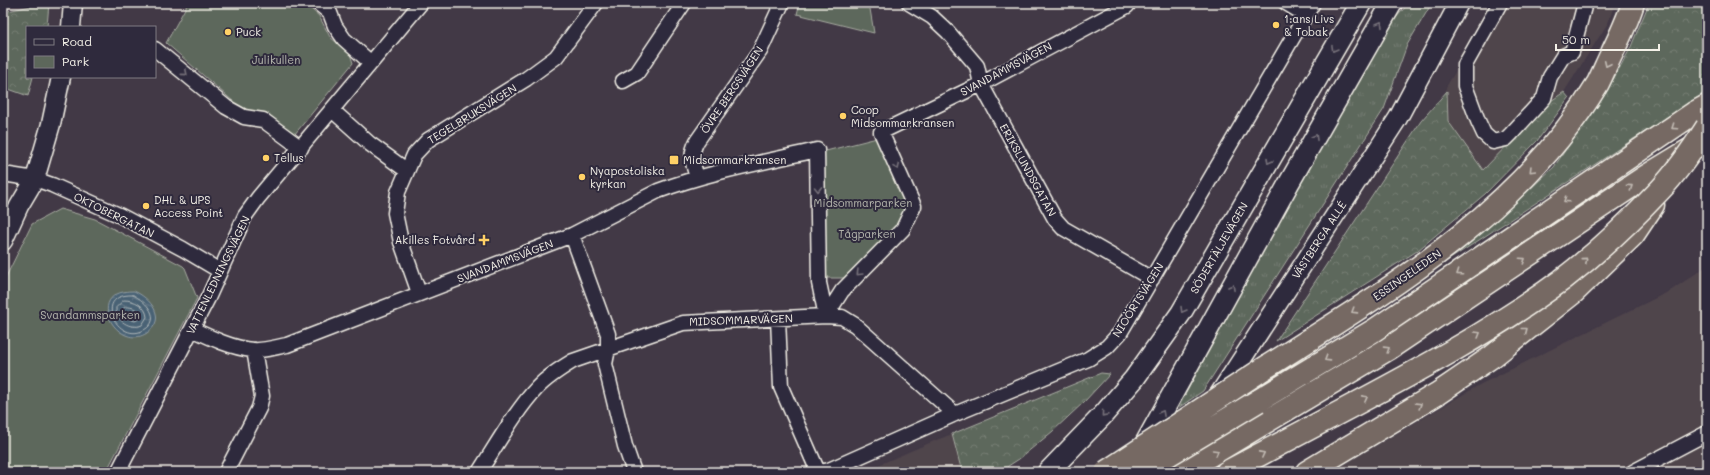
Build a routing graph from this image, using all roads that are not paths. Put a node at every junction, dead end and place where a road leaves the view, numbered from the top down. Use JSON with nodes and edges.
{"nodes":[{"id":1,"x":73,"y":3,"type":"edge"},
{"id":2,"x":318,"y":3,"type":"edge"},
{"id":3,"x":421,"y":3,"type":"edge"},
{"id":4,"x":596,"y":3,"type":"edge"},
{"id":5,"x":684,"y":3,"type":"edge"},
{"id":6,"x":782,"y":3,"type":"edge"},
{"id":7,"x":909,"y":3,"type":"edge"},
{"id":8,"x":1129,"y":3,"type":"edge"},
{"id":9,"x":1286,"y":3,"type":"edge"},
{"id":10,"x":1361,"y":3,"type":"edge"},
{"id":11,"x":1392,"y":3,"type":"edge"},
{"id":12,"x":1460,"y":3,"type":"edge"},
{"id":13,"x":1500,"y":3,"type":"edge"},
{"id":14,"x":1585,"y":3,"type":"edge"},
{"id":15,"x":1633,"y":3,"type":"edge"},
{"id":16,"x":1310,"y":9,"type":"edge"},
{"id":17,"x":71,"y":26,"type":"edge"},
{"id":18,"x":156,"y":49,"type":"edge"},
{"id":19,"x":371,"y":63,"type":"junction"},
{"id":20,"x":61,"y":78,"type":"edge"},
{"id":21,"x":623,"y":81,"type":"dead end"},
{"id":22,"x":981,"y":84,"type":"junction"},
{"id":23,"x":1707,"y":106,"type":"edge"},
{"id":24,"x":332,"y":110,"type":"junction"},
{"id":25,"x":1707,"y":127,"type":"edge"},
{"id":26,"x":1707,"y":139,"type":"edge"},
{"id":27,"x":301,"y":148,"type":"junction"},
{"id":28,"x":406,"y":170,"type":"junction"},
{"id":29,"x":3,"y":174,"type":"edge"},
{"id":30,"x":697,"y":178,"type":"junction"},
{"id":31,"x":36,"y":179,"type":"junction"},
{"id":32,"x":1661,"y":190,"type":"junction"},
{"id":33,"x":572,"y":235,"type":"junction"},
{"id":34,"x":3,"y":241,"type":"edge"},
{"id":35,"x":220,"y":271,"type":"junction"},
{"id":36,"x":1152,"y":279,"type":"junction"},
{"id":37,"x":419,"y":293,"type":"junction"},
{"id":38,"x":826,"y":316,"type":"junction"},
{"id":39,"x":778,"y":319,"type":"junction"},
{"id":40,"x":192,"y":329,"type":"junction"},
{"id":41,"x":608,"y":349,"type":"junction"},
{"id":42,"x":254,"y":350,"type":"junction"},
{"id":43,"x":955,"y":414,"type":"junction"},
{"id":44,"x":1707,"y":433,"type":"edge"},
{"id":45,"x":118,"y":472,"type":"edge"},
{"id":46,"x":226,"y":472,"type":"edge"},
{"id":47,"x":479,"y":472,"type":"edge"},
{"id":48,"x":634,"y":472,"type":"edge"},
{"id":49,"x":820,"y":472,"type":"edge"},
{"id":50,"x":1048,"y":472,"type":"edge"},
{"id":51,"x":1106,"y":472,"type":"edge"},
{"id":52,"x":1130,"y":472,"type":"edge"},
{"id":53,"x":1140,"y":472,"type":"edge"},
{"id":54,"x":1168,"y":472,"type":"edge"},
{"id":55,"x":1182,"y":472,"type":"edge"},
{"id":56,"x":1227,"y":472,"type":"edge"},
{"id":57,"x":1307,"y":472,"type":"edge"},
{"id":58,"x":1633,"y":472,"type":"edge"}],
"edges":[{"from":1,"to":17,"type":"street"},
{"from":2,"to":19,"type":"street"},
{"from":3,"to":19,"type":"street","name":"VATTENLEDNINGSVÄGEN"},
{"from":4,"to":28,"type":"street","name":"TEGELBRUKSVÄGEN"},
{"from":5,"to":21,"type":"street"},
{"from":6,"to":30,"type":"street","name":"ÖVRE BERGSVÄGEN"},
{"from":7,"to":22,"type":"street","name":"ERIKSLUNDSGATAN"},
{"from":8,"to":22,"type":"street","name":"SVANDAMMSVÄGEN"},
{"from":9,"to":16,"type":"street"},
{"from":10,"to":50,"type":"main road","name":"SÖDERTÄLJEVÄGEN","one_way":true},
{"from":52,"to":11,"type":"main road","one_way":true},
{"from":12,"to":54,"type":"street","name":"VÄSTBERGA ALLÉ"},
{"from":13,"to":14,"type":"street"},
{"from":15,"to":51,"type":"highway","name":"ESSINGELEDEN","one_way":true,"bridge":true},
{"from":16,"to":36,"type":"street","name":"NIOÖRTSVÄGEN"},
{"from":18,"to":27,"type":"street","one_way":true},
{"from":19,"to":24,"type":"street","name":"VATTENLEDNINGSVÄGEN"},
{"from":20,"to":31,"type":"street"},
{"from":22,"to":36,"type":"street","name":"ERIKSLUNDSGATAN"},
{"from":22,"to":38,"type":"street","name":"SVANDAMMSVÄGEN","one_way":true},
{"from":23,"to":53,"type":"highway","one_way":true,"bridge":true},
{"from":24,"to":27,"type":"street","name":"VATTENLEDNINGSVÄGEN"},
{"from":24,"to":28,"type":"street"},
{"from":25,"to":32,"type":"highway","bridge":true},
{"from":55,"to":26,"type":"highway","one_way":true},
{"from":27,"to":35,"type":"street","name":"VATTENLEDNINGSVÄGEN"},
{"from":28,"to":37,"type":"street","name":"TEGELBRUKSVÄGEN"},
{"from":29,"to":31,"type":"street","name":"OKTOBERGATAN"},
{"from":30,"to":33,"type":"street","name":"SVANDAMMSVÄGEN"},
{"from":30,"to":38,"type":"street","name":"SVANDAMMSVÄGEN","one_way":true},
{"from":31,"to":34,"type":"street"},
{"from":31,"to":35,"type":"street","name":"OKTOBERGATAN"},
{"from":56,"to":32,"type":"highway","one_way":true,"bridge":true},
{"from":57,"to":32,"type":"highway","one_way":true},
{"from":33,"to":37,"type":"street","name":"SVANDAMMSVÄGEN"},
{"from":33,"to":41,"type":"street"},
{"from":35,"to":40,"type":"street","name":"VATTENLEDNINGSVÄGEN"},
{"from":36,"to":43,"type":"street","name":"NIOÖRTSVÄGEN"},
{"from":37,"to":42,"type":"street","name":"SVANDAMMSVÄGEN"},
{"from":38,"to":39,"type":"street","name":"MIDSOMMARVÄGEN"},
{"from":38,"to":43,"type":"street","name":"MIDSOMMARVÄGEN"},
{"from":39,"to":41,"type":"street","name":"MIDSOMMARVÄGEN"},
{"from":39,"to":49,"type":"street"},
{"from":40,"to":42,"type":"street","name":"SVANDAMMSVÄGEN"},
{"from":40,"to":45,"type":"street","name":"VATTENLEDNINGSVÄGEN"},
{"from":41,"to":47,"type":"street","name":"MIDSOMMARVÄGEN"},
{"from":41,"to":48,"type":"street"},
{"from":42,"to":46,"type":"street"},
{"from":43,"to":49,"type":"street","name":"NIOÖRTSVÄGEN"},
{"from":44,"to":58,"type":"street"}]}
